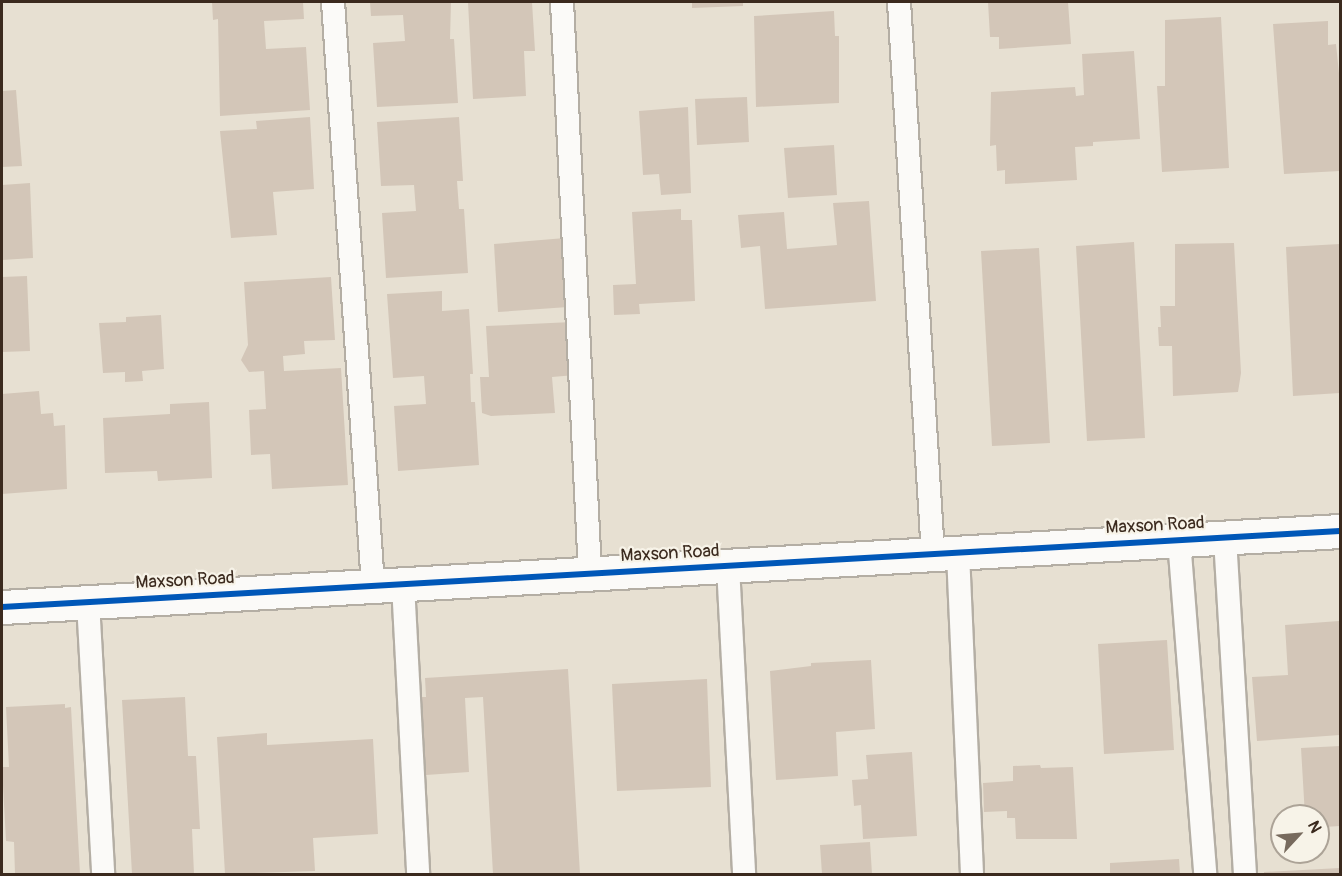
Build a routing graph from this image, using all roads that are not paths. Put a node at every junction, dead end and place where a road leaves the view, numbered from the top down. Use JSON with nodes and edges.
{"nodes":[{"id":1,"x":333,"y":2,"type":"edge"},
{"id":2,"x":562,"y":2,"type":"edge"},
{"id":3,"x":899,"y":2,"type":"edge"},
{"id":4,"x":1341,"y":531,"type":"edge"},
{"id":5,"x":1225,"y":538,"type":"junction"},
{"id":6,"x":1179,"y":540,"type":"junction"},
{"id":7,"x":945,"y":553,"type":"junction"},
{"id":8,"x":728,"y":566,"type":"junction"},
{"id":9,"x":590,"y":573,"type":"junction"},
{"id":10,"x":388,"y":585,"type":"junction"},
{"id":11,"x":88,"y":602,"type":"junction"},
{"id":12,"x":2,"y":607,"type":"edge"},
{"id":13,"x":103,"y":874,"type":"edge"},
{"id":14,"x":418,"y":874,"type":"edge"},
{"id":15,"x":744,"y":874,"type":"edge"},
{"id":16,"x":972,"y":874,"type":"edge"},
{"id":17,"x":1206,"y":874,"type":"edge"},
{"id":18,"x":1245,"y":874,"type":"edge"}],
"edges":[{"from":1,"to":10,"type":"lane"},
{"from":2,"to":9,"type":"lane"},
{"from":3,"to":7,"type":"lane"},
{"from":4,"to":5,"type":"street","name":"Maxson Road"},
{"from":5,"to":6,"type":"street","name":"Maxson Road"},
{"from":5,"to":18,"type":"lane"},
{"from":6,"to":7,"type":"street","name":"Maxson Road"},
{"from":6,"to":17,"type":"lane"},
{"from":7,"to":8,"type":"street","name":"Maxson Road"},
{"from":7,"to":16,"type":"lane"},
{"from":8,"to":9,"type":"street","name":"Maxson Road"},
{"from":8,"to":15,"type":"lane"},
{"from":9,"to":10,"type":"street","name":"Maxson Road"},
{"from":10,"to":11,"type":"street","name":"Maxson Road"},
{"from":10,"to":14,"type":"lane"},
{"from":11,"to":12,"type":"street","name":"Maxson Road"},
{"from":11,"to":13,"type":"lane"}]}
